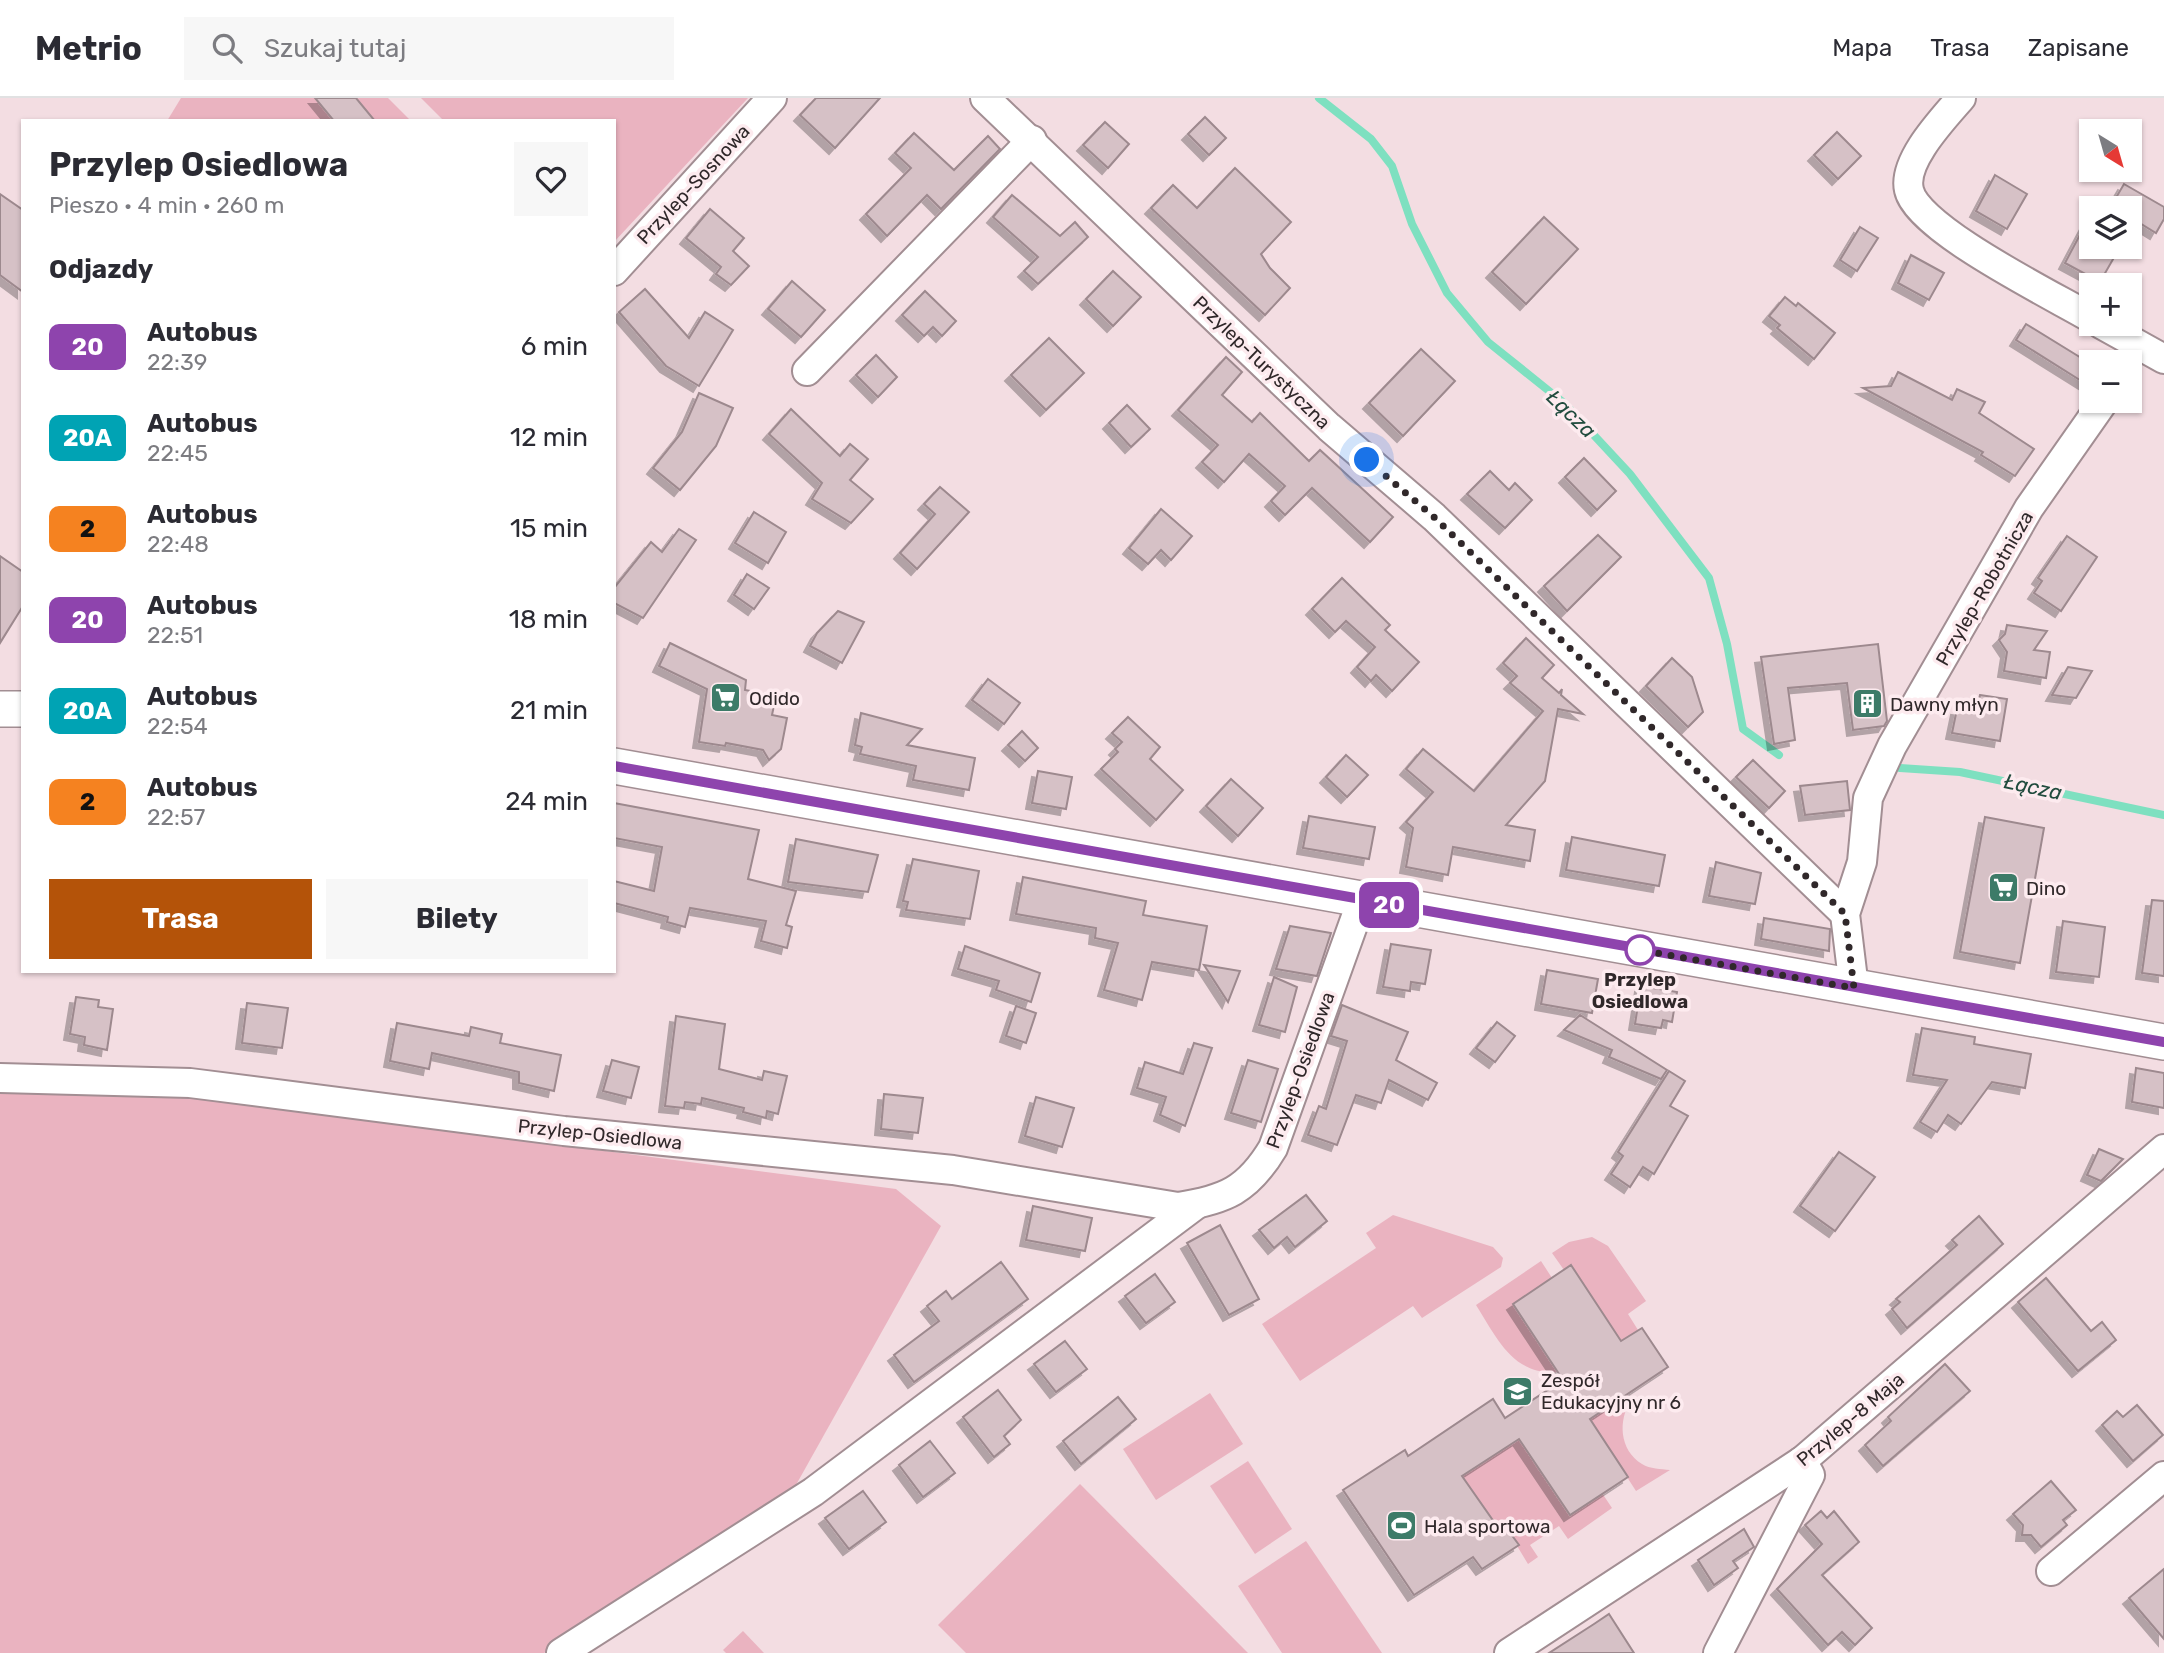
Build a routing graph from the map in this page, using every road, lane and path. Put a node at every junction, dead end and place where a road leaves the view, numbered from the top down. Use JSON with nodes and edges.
{"nodes":[{"id":1,"x":772,"y":98,"type":"edge"},
{"id":2,"x":985,"y":98,"type":"edge"},
{"id":3,"x":1961,"y":98,"type":"edge"},
{"id":4,"x":1031,"y":140,"type":"junction"},
{"id":5,"x":616,"y":269,"type":"edge"},
{"id":6,"x":2079,"y":311,"type":"edge"},
{"id":7,"x":2117,"y":336,"type":"edge"},
{"id":8,"x":2147,"y":358,"type":"edge"},
{"id":9,"x":807,"y":371,"type":"dead end"},
{"id":10,"x":2096,"y":413,"type":"edge"},
{"id":11,"x":0,"y":709,"type":"edge"},
{"id":12,"x":21,"y":709,"type":"edge"},
{"id":13,"x":616,"y":766,"type":"edge"},
{"id":14,"x":1362,"y":900,"type":"junction"},
{"id":15,"x":1845,"y":914,"type":"junction"},
{"id":16,"x":1854,"y":988,"type":"junction"},
{"id":17,"x":2164,"y":1042,"type":"edge"},
{"id":18,"x":0,"y":1079,"type":"edge"},
{"id":19,"x":2164,"y":1149,"type":"edge"},
{"id":20,"x":1197,"y":1204,"type":"junction"},
{"id":21,"x":1802,"y":1461,"type":"junction"},
{"id":22,"x":2164,"y":1476,"type":"edge"},
{"id":23,"x":2052,"y":1571,"type":"dead end"},
{"id":24,"x":561,"y":1653,"type":"edge"},
{"id":25,"x":1509,"y":1653,"type":"edge"},
{"id":26,"x":1718,"y":1653,"type":"edge"}],
"edges":[{"from":1,"to":5,"type":"street","name":"Przylep-Sosnowa"},
{"from":2,"to":4,"type":"street","name":"Przylep-Turystyczna"},
{"from":3,"to":6,"type":"street"},
{"from":4,"to":9,"type":"street"},
{"from":4,"to":15,"type":"street","name":"Przylep-Turystyczna"},
{"from":7,"to":8,"type":"street"},
{"from":10,"to":15,"type":"street","name":"Przylep-Robotnicza"},
{"from":11,"to":12,"type":"main road"},
{"from":13,"to":14,"type":"main road"},
{"from":14,"to":16,"type":"main road"},
{"from":14,"to":20,"type":"street","name":"Przylep-Osiedlowa"},
{"from":15,"to":16,"type":"street","name":"Przylep-Robotnicza"},
{"from":16,"to":17,"type":"main road"},
{"from":18,"to":20,"type":"street","name":"Przylep-Osiedlowa"},
{"from":19,"to":21,"type":"street","name":"Przylep-8 Maja"},
{"from":20,"to":24,"type":"street","name":"Przylep-Osiedlowa"},
{"from":21,"to":25,"type":"street","name":"Przylep-8 Maja"},
{"from":21,"to":26,"type":"street"},
{"from":22,"to":23,"type":"street"}]}
